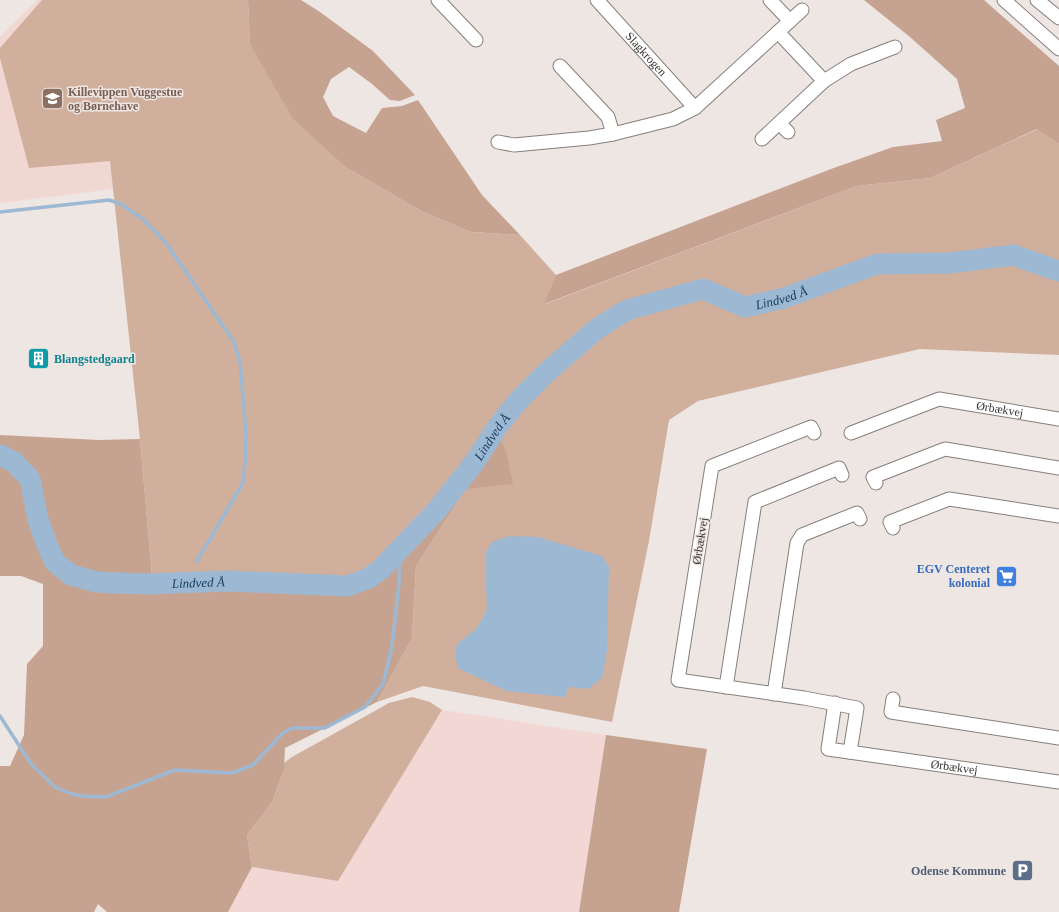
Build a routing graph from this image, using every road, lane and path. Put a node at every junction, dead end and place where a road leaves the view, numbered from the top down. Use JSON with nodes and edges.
{"nodes":[{"id":1,"x":597,"y":0,"type":"edge"},
{"id":2,"x":770,"y":0,"type":"edge"},
{"id":3,"x":1004,"y":0,"type":"edge"},
{"id":4,"x":1037,"y":0,"type":"edge"},
{"id":5,"x":441,"y":1,"type":"edge"},
{"id":6,"x":802,"y":10,"type":"dead end"},
{"id":7,"x":1059,"y":18,"type":"edge"},
{"id":8,"x":790,"y":21,"type":"junction"},
{"id":9,"x":778,"y":32,"type":"junction"},
{"id":10,"x":476,"y":40,"type":"dead end"},
{"id":11,"x":895,"y":47,"type":"dead end"},
{"id":12,"x":1059,"y":49,"type":"edge"},
{"id":13,"x":560,"y":66,"type":"dead end"},
{"id":14,"x":824,"y":81,"type":"junction"},
{"id":15,"x":695,"y":108,"type":"junction"},
{"id":16,"x":779,"y":123,"type":"junction"},
{"id":17,"x":788,"y":132,"type":"dead end"},
{"id":18,"x":613,"y":134,"type":"junction"},
{"id":19,"x":762,"y":139,"type":"dead end"},
{"id":20,"x":498,"y":142,"type":"dead end"},
{"id":21,"x":1059,"y":419,"type":"edge"},
{"id":22,"x":814,"y":433,"type":"dead end"},
{"id":23,"x":850,"y":433,"type":"dead end"},
{"id":24,"x":1059,"y":468,"type":"edge"},
{"id":25,"x":842,"y":475,"type":"dead end"},
{"id":26,"x":876,"y":483,"type":"dead end"},
{"id":27,"x":1059,"y":516,"type":"edge"},
{"id":28,"x":860,"y":519,"type":"dead end"},
{"id":29,"x":893,"y":528,"type":"dead end"},
{"id":30,"x":726,"y":687,"type":"junction"},
{"id":31,"x":774,"y":694,"type":"junction"},
{"id":32,"x":893,"y":699,"type":"dead end"},
{"id":33,"x":835,"y":703,"type":"junction"},
{"id":34,"x":1059,"y":738,"type":"edge"},
{"id":35,"x":850,"y":752,"type":"junction"},
{"id":36,"x":1059,"y":782,"type":"edge"}],
"edges":[{"from":1,"to":15,"type":"street","name":"Slagkrogen"},
{"from":2,"to":8,"type":"street"},
{"from":3,"to":12,"type":"street"},
{"from":4,"to":7,"type":"street"},
{"from":5,"to":10,"type":"street"},
{"from":6,"to":8,"type":"street"},
{"from":8,"to":9,"type":"street"},
{"from":9,"to":14,"type":"street"},
{"from":9,"to":15,"type":"street"},
{"from":11,"to":14,"type":"street"},
{"from":13,"to":18,"type":"street"},
{"from":14,"to":16,"type":"street"},
{"from":15,"to":18,"type":"street"},
{"from":16,"to":17,"type":"street"},
{"from":16,"to":19,"type":"street"},
{"from":18,"to":20,"type":"street"},
{"from":21,"to":23,"type":"street","name":"Ørbækvej"},
{"from":22,"to":30,"type":"street","name":"Ørbækvej"},
{"from":24,"to":26,"type":"street"},
{"from":25,"to":30,"type":"street"},
{"from":27,"to":29,"type":"street"},
{"from":28,"to":31,"type":"street"},
{"from":30,"to":31,"type":"street","name":"Ørbækvej"},
{"from":31,"to":33,"type":"street","name":"Ørbækvej"},
{"from":32,"to":34,"type":"street"},
{"from":33,"to":35,"type":"street","name":"Ørbækvej"},
{"from":33,"to":35,"type":"street","name":"Ørbækvej"},
{"from":35,"to":36,"type":"street","name":"Ørbækvej"}]}
